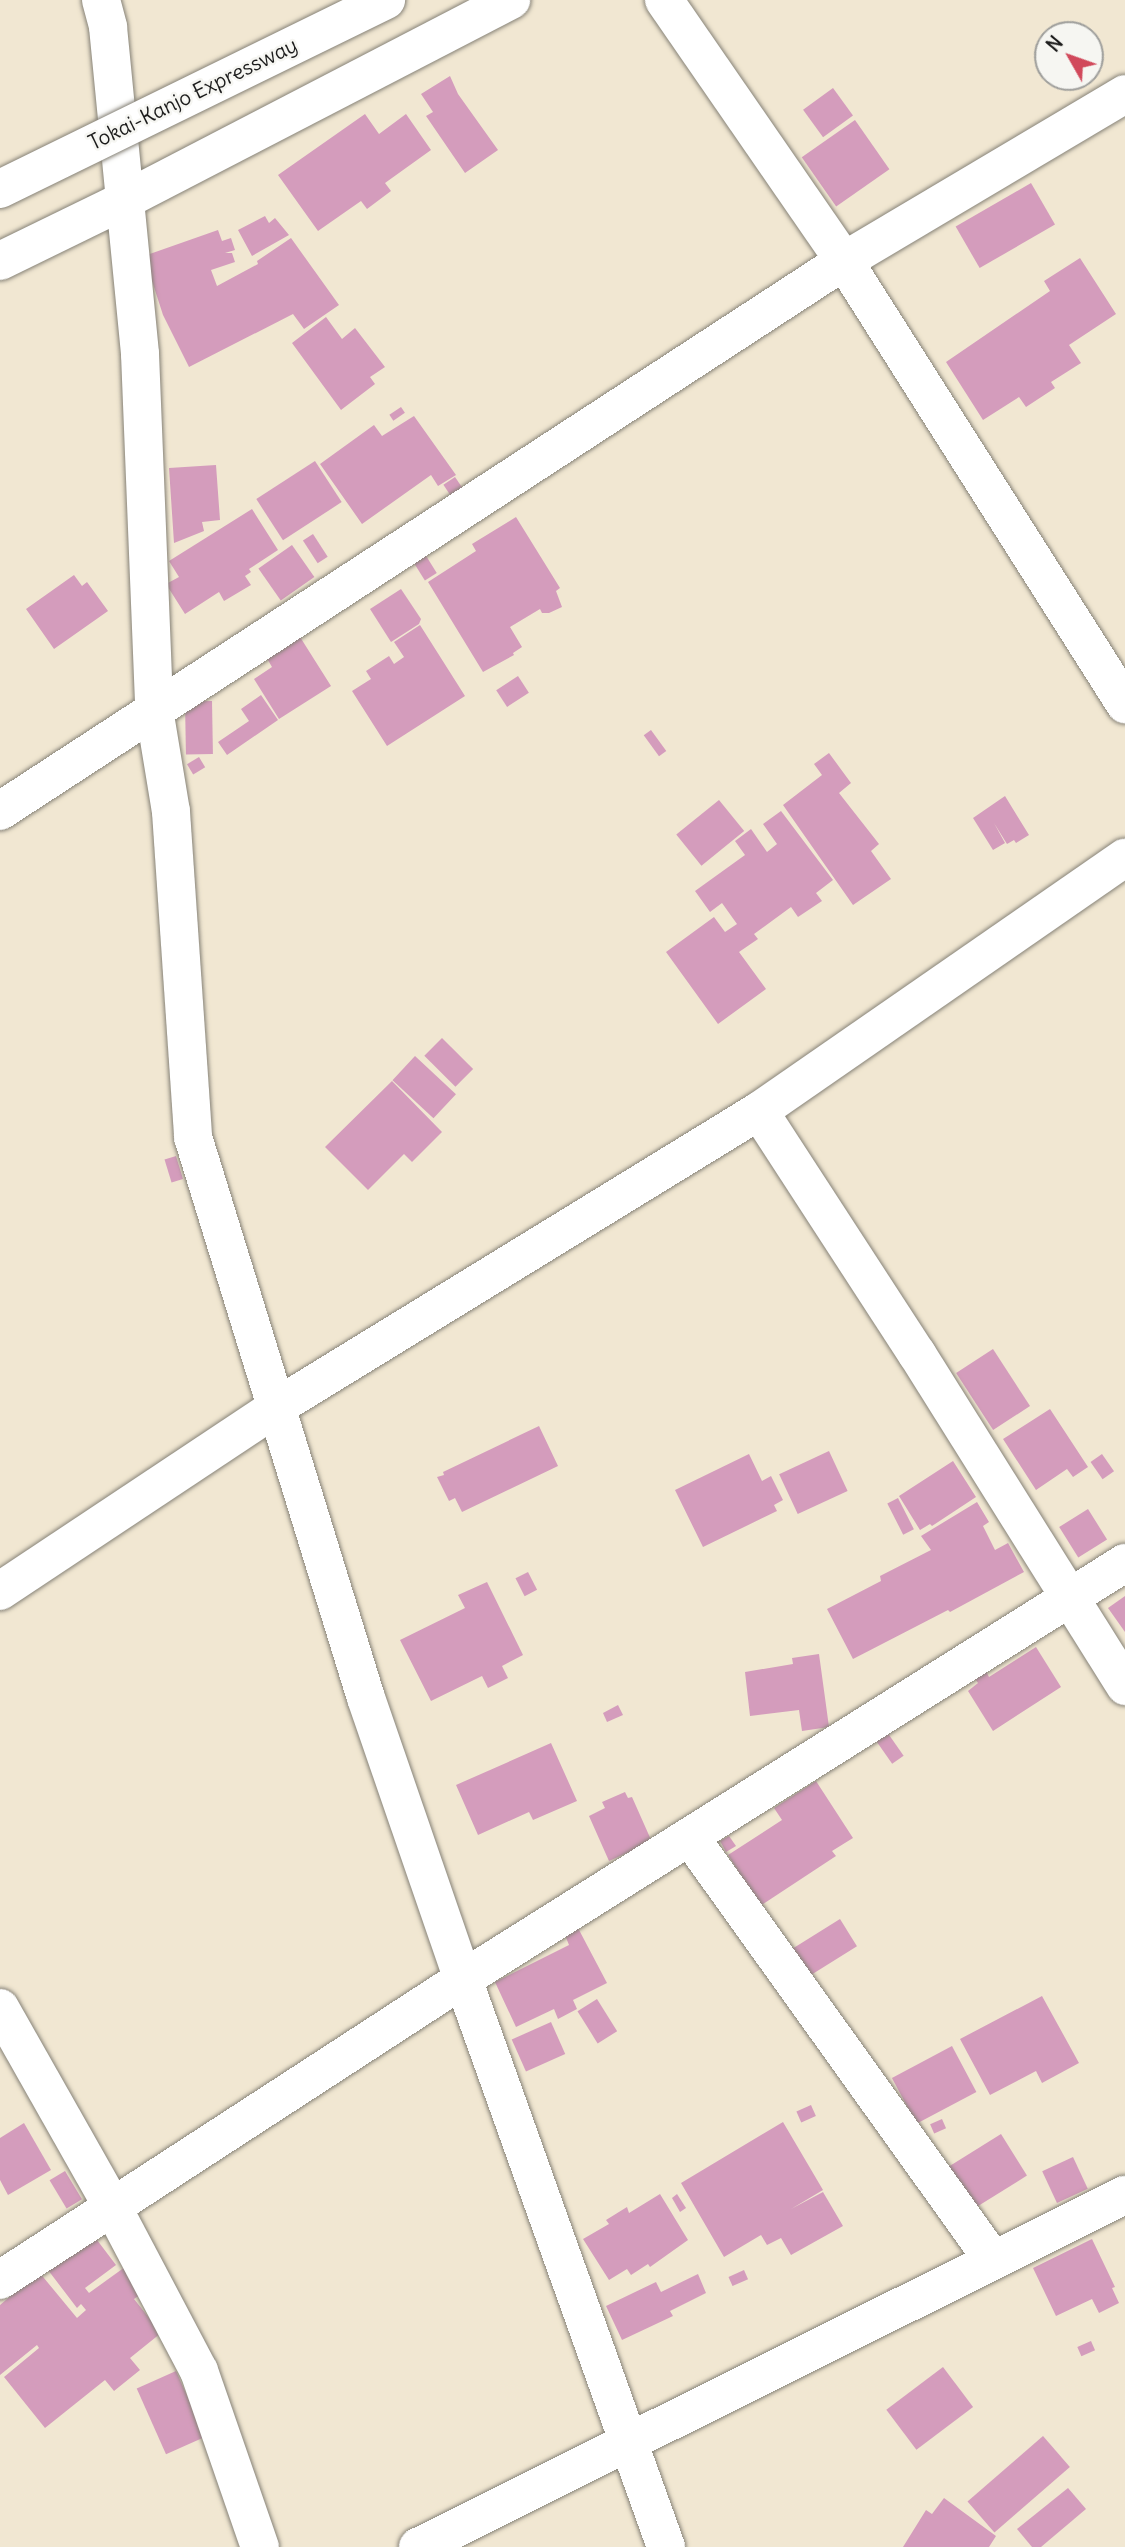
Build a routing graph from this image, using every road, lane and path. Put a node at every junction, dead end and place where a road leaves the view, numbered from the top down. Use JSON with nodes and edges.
{"nodes":[{"id":1,"x":101,"y":0,"type":"edge"},
{"id":2,"x":386,"y":0,"type":"edge"},
{"id":3,"x":511,"y":0,"type":"edge"},
{"id":4,"x":664,"y":0,"type":"edge"},
{"id":5,"x":1125,"y":94,"type":"edge"},
{"id":6,"x":0,"y":188,"type":"edge"},
{"id":7,"x":125,"y":200,"type":"junction"},
{"id":8,"x":0,"y":261,"type":"edge"},
{"id":9,"x":844,"y":261,"type":"junction"},
{"id":10,"x":1125,"y":704,"type":"edge"},
{"id":11,"x":154,"y":709,"type":"junction"},
{"id":12,"x":0,"y":811,"type":"edge"},
{"id":13,"x":1125,"y":858,"type":"edge"},
{"id":14,"x":759,"y":1111,"type":"junction"},
{"id":15,"x":278,"y":1406,"type":"junction"},
{"id":16,"x":1125,"y":1563,"type":"edge"},
{"id":17,"x":0,"y":1591,"type":"edge"},
{"id":18,"x":1070,"y":1600,"type":"junction"},
{"id":19,"x":1125,"y":1686,"type":"edge"},
{"id":20,"x":690,"y":1837,"type":"junction"},
{"id":21,"x":463,"y":1979,"type":"junction"},
{"id":22,"x":0,"y":2008,"type":"edge"},
{"id":23,"x":1125,"y":2195,"type":"edge"},
{"id":24,"x":113,"y":2208,"type":"junction"},
{"id":25,"x":993,"y":2260,"type":"junction"},
{"id":26,"x":0,"y":2280,"type":"edge"},
{"id":27,"x":631,"y":2442,"type":"junction"},
{"id":28,"x":260,"y":2547,"type":"edge"},
{"id":29,"x":418,"y":2547,"type":"edge"},
{"id":30,"x":666,"y":2547,"type":"edge"}],
"edges":[{"from":1,"to":7,"type":"main road"},
{"from":2,"to":6,"type":"main road","name":"Tokai-Kanjo Expressway","bridge":true},
{"from":3,"to":7,"type":"main road"},
{"from":4,"to":9,"type":"main road"},
{"from":5,"to":9,"type":"main road"},
{"from":7,"to":8,"type":"main road"},
{"from":7,"to":11,"type":"main road"},
{"from":9,"to":10,"type":"main road"},
{"from":9,"to":11,"type":"main road"},
{"from":11,"to":12,"type":"main road"},
{"from":11,"to":15,"type":"main road"},
{"from":13,"to":14,"type":"main road"},
{"from":14,"to":15,"type":"main road"},
{"from":14,"to":18,"type":"main road"},
{"from":15,"to":17,"type":"main road"},
{"from":15,"to":21,"type":"main road"},
{"from":16,"to":18,"type":"main road"},
{"from":18,"to":19,"type":"main road"},
{"from":18,"to":20,"type":"main road"},
{"from":20,"to":21,"type":"main road"},
{"from":20,"to":25,"type":"main road"},
{"from":21,"to":24,"type":"main road"},
{"from":21,"to":27,"type":"main road"},
{"from":22,"to":24,"type":"main road"},
{"from":23,"to":25,"type":"main road"},
{"from":24,"to":26,"type":"main road"},
{"from":24,"to":28,"type":"main road"},
{"from":25,"to":27,"type":"main road"},
{"from":27,"to":29,"type":"main road"},
{"from":27,"to":30,"type":"main road"}]}
